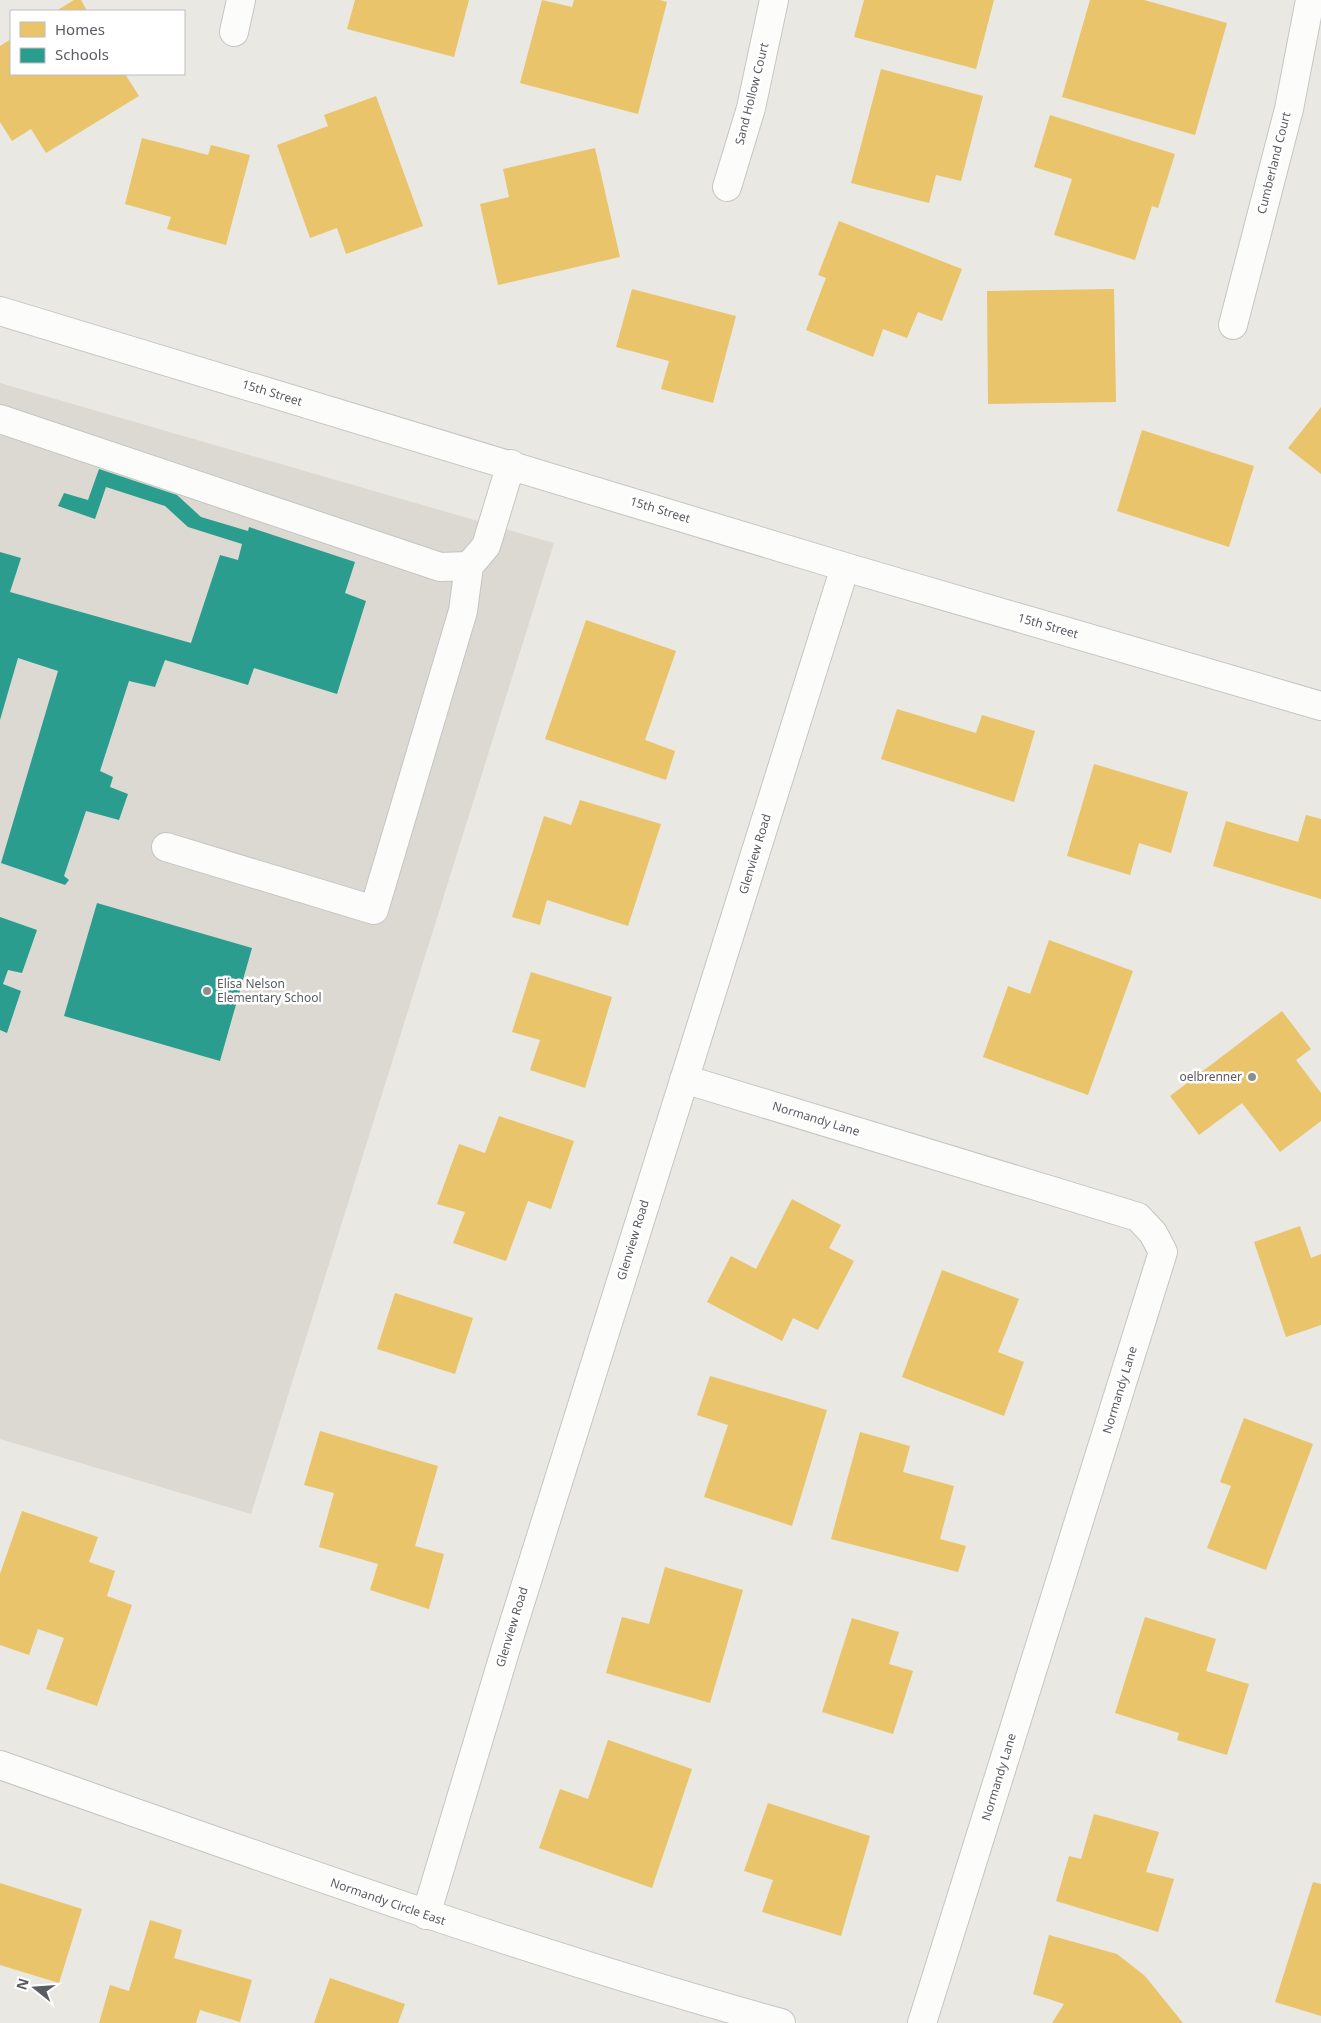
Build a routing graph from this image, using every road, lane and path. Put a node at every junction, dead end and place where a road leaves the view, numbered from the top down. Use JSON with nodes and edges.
{"nodes":[{"id":1,"x":240,"y":0,"type":"edge"},
{"id":2,"x":774,"y":0,"type":"edge"},
{"id":3,"x":1310,"y":0,"type":"edge"},
{"id":4,"x":234,"y":32,"type":"dead end"},
{"id":5,"x":727,"y":187,"type":"dead end"},
{"id":6,"x":0,"y":311,"type":"edge"},
{"id":7,"x":1233,"y":325,"type":"dead end"},
{"id":8,"x":0,"y":419,"type":"edge"},
{"id":9,"x":510,"y":464,"type":"junction"},
{"id":10,"x":469,"y":566,"type":"junction"},
{"id":11,"x":845,"y":567,"type":"junction"},
{"id":12,"x":1321,"y":706,"type":"edge"},
{"id":13,"x":166,"y":848,"type":"dead end"},
{"id":14,"x":684,"y":1079,"type":"junction"},
{"id":15,"x":0,"y":1766,"type":"edge"},
{"id":16,"x":426,"y":1915,"type":"junction"},
{"id":17,"x":781,"y":2023,"type":"edge"},
{"id":18,"x":922,"y":2023,"type":"edge"}],
"edges":[{"from":1,"to":4,"type":"street"},
{"from":2,"to":5,"type":"street","name":"Sand Hollow Court"},
{"from":3,"to":7,"type":"street","name":"Cumberland Court"},
{"from":6,"to":9,"type":"street","name":"15th Street"},
{"from":8,"to":10,"type":"street"},
{"from":9,"to":10,"type":"street"},
{"from":9,"to":11,"type":"street","name":"15th Street"},
{"from":10,"to":13,"type":"street"},
{"from":11,"to":12,"type":"street","name":"15th Street"},
{"from":11,"to":14,"type":"street","name":"Glenview Road"},
{"from":14,"to":16,"type":"street","name":"Glenview Road"},
{"from":14,"to":18,"type":"street","name":"Normandy Lane"},
{"from":15,"to":16,"type":"street","name":"Normandy Circle East"},
{"from":16,"to":17,"type":"street","name":"Normandy Circle East"}]}
